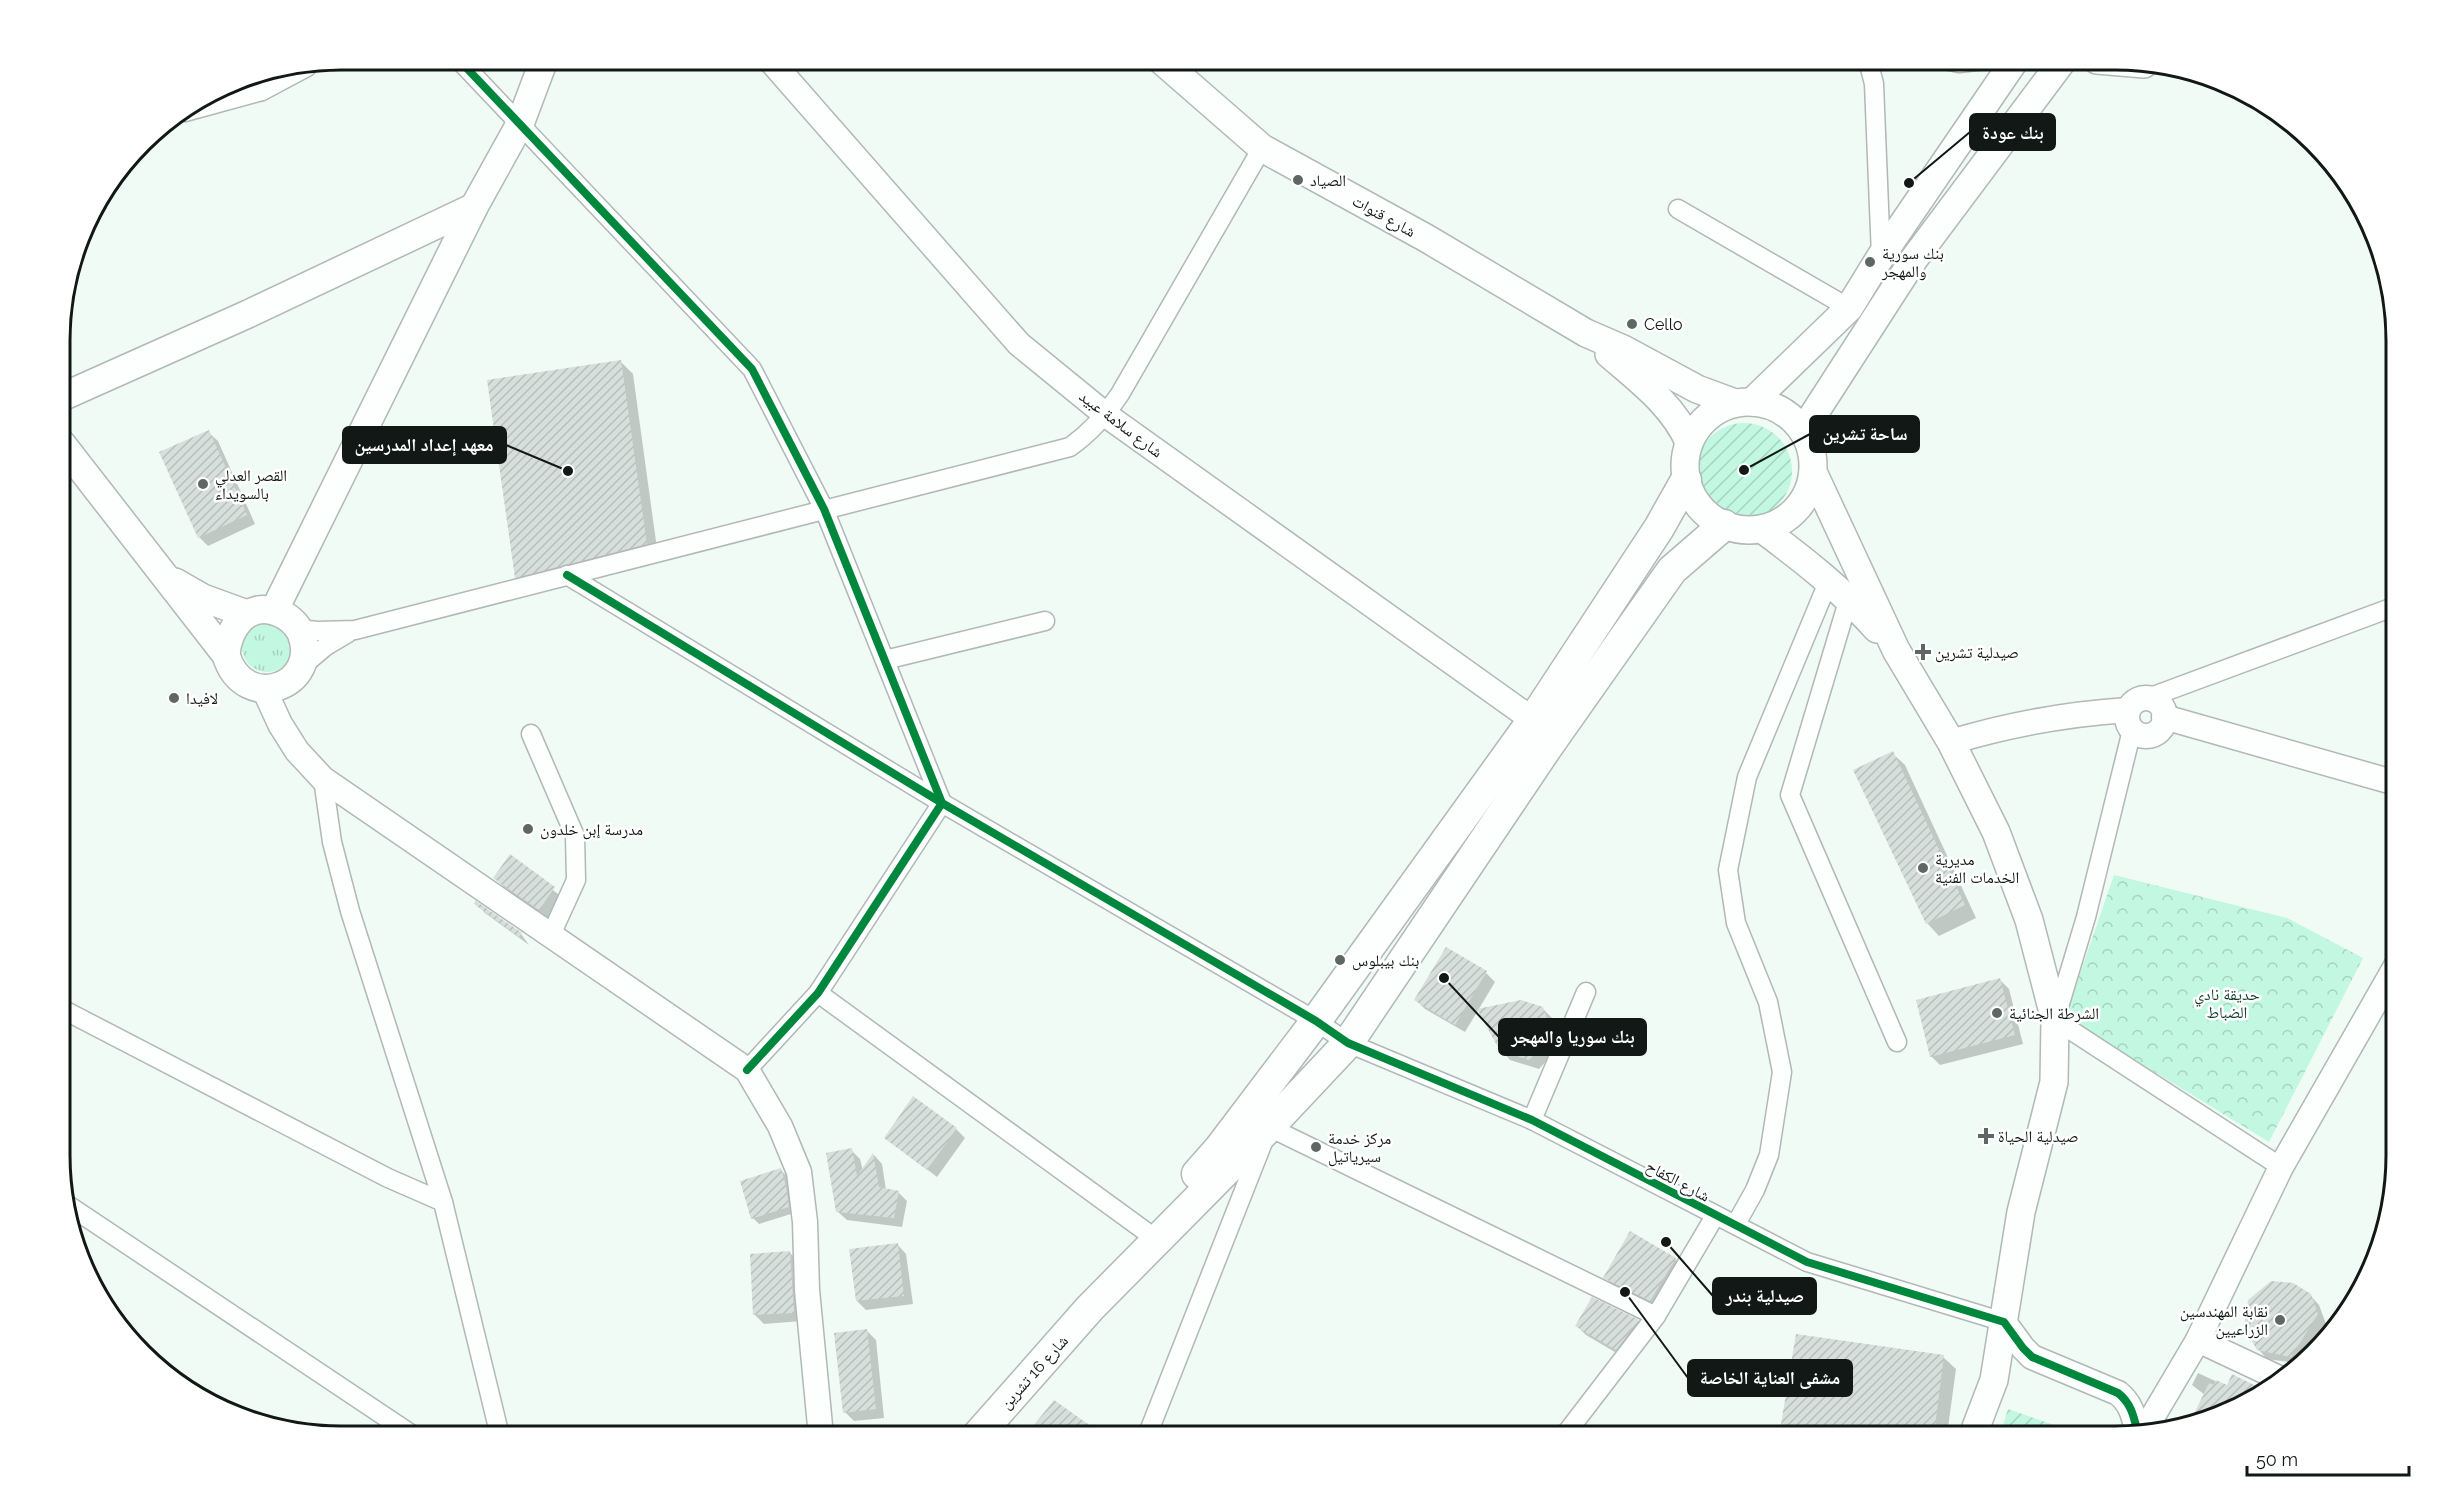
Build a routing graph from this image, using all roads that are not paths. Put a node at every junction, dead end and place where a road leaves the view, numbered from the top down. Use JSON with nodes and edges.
{"nodes":[{"id":1,"x":469,"y":70,"type":"edge"},
{"id":2,"x":539,"y":70,"type":"edge"},
{"id":3,"x":779,"y":70,"type":"edge"},
{"id":4,"x":1172,"y":70,"type":"edge"},
{"id":5,"x":1871,"y":70,"type":"edge"},
{"id":6,"x":1879,"y":70,"type":"edge"},
{"id":7,"x":1998,"y":70,"type":"edge"},
{"id":8,"x":2056,"y":70,"type":"edge"},
{"id":9,"x":291,"y":76,"type":"edge"},
{"id":10,"x":1875,"y":84,"type":"junction"},
{"id":11,"x":253,"y":86,"type":"edge"},
{"id":12,"x":262,"y":91,"type":"junction"},
{"id":13,"x":209,"y":106,"type":"edge"},
{"id":14,"x":520,"y":124,"type":"junction"},
{"id":15,"x":1262,"y":148,"type":"junction"},
{"id":16,"x":474,"y":207,"type":"junction"},
{"id":17,"x":1678,"y":208,"type":"dead end"},
{"id":18,"x":1881,"y":256,"type":"junction"},
{"id":19,"x":1849,"y":308,"type":"junction"},
{"id":20,"x":1586,"y":333,"type":"junction"},
{"id":21,"x":1864,"y":335,"type":"junction"},
{"id":22,"x":70,"y":393,"type":"edge"},
{"id":23,"x":1743,"y":403,"type":"junction"},
{"id":24,"x":1106,"y":415,"type":"junction"},
{"id":25,"x":1803,"y":431,"type":"junction"},
{"id":26,"x":1689,"y":442,"type":"junction"},
{"id":27,"x":70,"y":454,"type":"edge"},
{"id":28,"x":1813,"y":472,"type":"junction"},
{"id":29,"x":1686,"y":480,"type":"junction"},
{"id":30,"x":824,"y":509,"type":"junction"},
{"id":31,"x":1724,"y":525,"type":"junction"},
{"id":32,"x":1762,"y":529,"type":"junction"},
{"id":33,"x":162,"y":574,"type":"junction"},
{"id":34,"x":567,"y":575,"type":"junction"},
{"id":35,"x":1829,"y":580,"type":"junction"},
{"id":36,"x":1849,"y":598,"type":"junction"},
{"id":37,"x":2386,"y":610,"type":"edge"},
{"id":38,"x":274,"y":611,"type":"junction"},
{"id":39,"x":247,"y":614,"type":"junction"},
{"id":40,"x":1045,"y":621,"type":"dead end"},
{"id":41,"x":299,"y":628,"type":"junction"},
{"id":42,"x":355,"y":630,"type":"junction"},
{"id":43,"x":1896,"y":650,"type":"junction"},
{"id":44,"x":226,"y":655,"type":"junction"},
{"id":45,"x":885,"y":660,"type":"junction"},
{"id":46,"x":300,"y":668,"type":"junction"},
{"id":47,"x":264,"y":689,"type":"junction"},
{"id":48,"x":2136,"y":713,"type":"junction"},
{"id":49,"x":2164,"y":717,"type":"junction"},
{"id":50,"x":1533,"y":720,"type":"junction"},
{"id":51,"x":531,"y":734,"type":"dead end"},
{"id":52,"x":1951,"y":742,"type":"junction"},
{"id":53,"x":323,"y":779,"type":"junction"},
{"id":54,"x":2386,"y":780,"type":"edge"},
{"id":55,"x":942,"y":803,"type":"junction"},
{"id":56,"x":550,"y":937,"type":"junction"},
{"id":57,"x":2386,"y":983,"type":"edge"},
{"id":58,"x":1586,"y":992,"type":"dead end"},
{"id":59,"x":818,"y":993,"type":"junction"},
{"id":60,"x":70,"y":1013,"type":"edge"},
{"id":61,"x":2055,"y":1020,"type":"junction"},
{"id":62,"x":1316,"y":1021,"type":"junction"},
{"id":63,"x":1897,"y":1042,"type":"dead end"},
{"id":64,"x":1348,"y":1043,"type":"junction"},
{"id":65,"x":747,"y":1070,"type":"junction"},
{"id":66,"x":1532,"y":1120,"type":"junction"},
{"id":67,"x":1269,"y":1127,"type":"junction"},
{"id":68,"x":2281,"y":1167,"type":"junction"},
{"id":69,"x":443,"y":1203,"type":"junction"},
{"id":70,"x":77,"y":1211,"type":"edge"},
{"id":71,"x":1715,"y":1216,"type":"junction"},
{"id":72,"x":1736,"y":1224,"type":"junction"},
{"id":73,"x":1144,"y":1231,"type":"junction"},
{"id":74,"x":1090,"y":1308,"type":"junction"},
{"id":75,"x":1656,"y":1316,"type":"junction"},
{"id":76,"x":2004,"y":1322,"type":"junction"},
{"id":77,"x":2198,"y":1340,"type":"junction"},
{"id":78,"x":2272,"y":1375,"type":"edge"},
{"id":79,"x":2146,"y":1424,"type":"edge"},
{"id":80,"x":2137,"y":1425,"type":"edge"},
{"id":81,"x":399,"y":1426,"type":"edge"},
{"id":82,"x":498,"y":1426,"type":"edge"},
{"id":83,"x":820,"y":1426,"type":"edge"},
{"id":84,"x":985,"y":1426,"type":"edge"},
{"id":85,"x":1151,"y":1426,"type":"edge"},
{"id":86,"x":1572,"y":1426,"type":"edge"},
{"id":87,"x":1977,"y":1426,"type":"edge"}],
"edges":[{"from":1,"to":14,"type":"street"},
{"from":2,"to":14,"type":"main road"},
{"from":3,"to":24,"type":"street","name":"شارع سلامة عبيد"},
{"from":4,"to":15,"type":"main road","name":"شارع قنوات"},
{"from":5,"to":10,"type":"street"},
{"from":6,"to":10,"type":"street"},
{"from":7,"to":18,"type":"main road"},
{"from":8,"to":21,"type":"main road"},
{"from":9,"to":12,"type":"street"},
{"from":10,"to":18,"type":"street"},
{"from":11,"to":12,"type":"street"},
{"from":12,"to":13,"type":"street"},
{"from":14,"to":16,"type":"main road"},
{"from":14,"to":30,"type":"street"},
{"from":15,"to":20,"type":"main road","name":"شارع قنوات"},
{"from":15,"to":24,"type":"street"},
{"from":16,"to":22,"type":"main road"},
{"from":16,"to":38,"type":"main road"},
{"from":17,"to":19,"type":"street"},
{"from":18,"to":19,"type":"main road"},
{"from":19,"to":21,"type":"main road"},
{"from":19,"to":23,"type":"main road"},
{"from":20,"to":23,"type":"main road","name":"شارع قنوات"},
{"from":20,"to":26,"type":"main road"},
{"from":21,"to":25,"type":"main road"},
{"from":23,"to":25,"type":"main road"},
{"from":23,"to":26,"type":"main road"},
{"from":24,"to":30,"type":"street"},
{"from":24,"to":50,"type":"street","name":"شارع سلامة عبيد"},
{"from":25,"to":28,"type":"main road"},
{"from":26,"to":29,"type":"main road"},
{"from":27,"to":33,"type":"main road"},
{"from":28,"to":32,"type":"main road"},
{"from":28,"to":43,"type":"main road"},
{"from":29,"to":31,"type":"main road"},
{"from":29,"to":50,"type":"main road"},
{"from":30,"to":34,"type":"street"},
{"from":30,"to":45,"type":"street"},
{"from":31,"to":32,"type":"main road"},
{"from":31,"to":64,"type":"main road"},
{"from":32,"to":35,"type":"main road"},
{"from":33,"to":39,"type":"main road"},
{"from":33,"to":44,"type":"main road"},
{"from":34,"to":42,"type":"street"},
{"from":34,"to":55,"type":"street","name":"شارع الكفاح"},
{"from":35,"to":36,"type":"main road"},
{"from":35,"to":72,"type":"street"},
{"from":36,"to":43,"type":"main road"},
{"from":36,"to":63,"type":"street"},
{"from":37,"to":48,"type":"street"},
{"from":38,"to":39,"type":"main road"},
{"from":38,"to":41,"type":"main road"},
{"from":39,"to":44,"type":"main road"},
{"from":40,"to":45,"type":"street"},
{"from":41,"to":42,"type":"street"},
{"from":41,"to":46,"type":"main road"},
{"from":42,"to":46,"type":"street"},
{"from":43,"to":52,"type":"main road"},
{"from":44,"to":47,"type":"main road"},
{"from":45,"to":55,"type":"street"},
{"from":46,"to":47,"type":"main road"},
{"from":47,"to":53,"type":"street"},
{"from":48,"to":49,"type":"street"},
{"from":48,"to":49,"type":"street"},
{"from":48,"to":52,"type":"street"},
{"from":48,"to":61,"type":"street"},
{"from":49,"to":54,"type":"street"},
{"from":50,"to":62,"type":"main road"},
{"from":51,"to":56,"type":"street"},
{"from":52,"to":61,"type":"main road"},
{"from":53,"to":56,"type":"street"},
{"from":53,"to":69,"type":"street"},
{"from":55,"to":59,"type":"street"},
{"from":55,"to":62,"type":"street","name":"شارع الكفاح"},
{"from":56,"to":65,"type":"street"},
{"from":57,"to":68,"type":"street"},
{"from":58,"to":66,"type":"street"},
{"from":59,"to":65,"type":"street"},
{"from":59,"to":73,"type":"street"},
{"from":60,"to":69,"type":"street"},
{"from":61,"to":68,"type":"street"},
{"from":61,"to":76,"type":"main road"},
{"from":62,"to":64,"type":"street","name":"شارع الكفاح"},
{"from":62,"to":73,"type":"main road"},
{"from":64,"to":66,"type":"street","name":"شارع الكفاح"},
{"from":64,"to":67,"type":"main road"},
{"from":65,"to":83,"type":"street"},
{"from":66,"to":71,"type":"street","name":"شارع الكفاح"},
{"from":67,"to":74,"type":"main road"},
{"from":67,"to":75,"type":"street"},
{"from":67,"to":85,"type":"street"},
{"from":68,"to":77,"type":"street"},
{"from":69,"to":82,"type":"street"},
{"from":70,"to":81,"type":"street"},
{"from":71,"to":72,"type":"street","name":"شارع الكفاح"},
{"from":71,"to":75,"type":"street"},
{"from":72,"to":76,"type":"street","name":"شارع الكفاح"},
{"from":73,"to":74,"type":"main road"},
{"from":74,"to":84,"type":"main road","name":"شارع 16 تشرين"},
{"from":75,"to":86,"type":"street"},
{"from":76,"to":80,"type":"street"},
{"from":76,"to":87,"type":"main road"},
{"from":77,"to":78,"type":"street"},
{"from":77,"to":79,"type":"street"}]}
